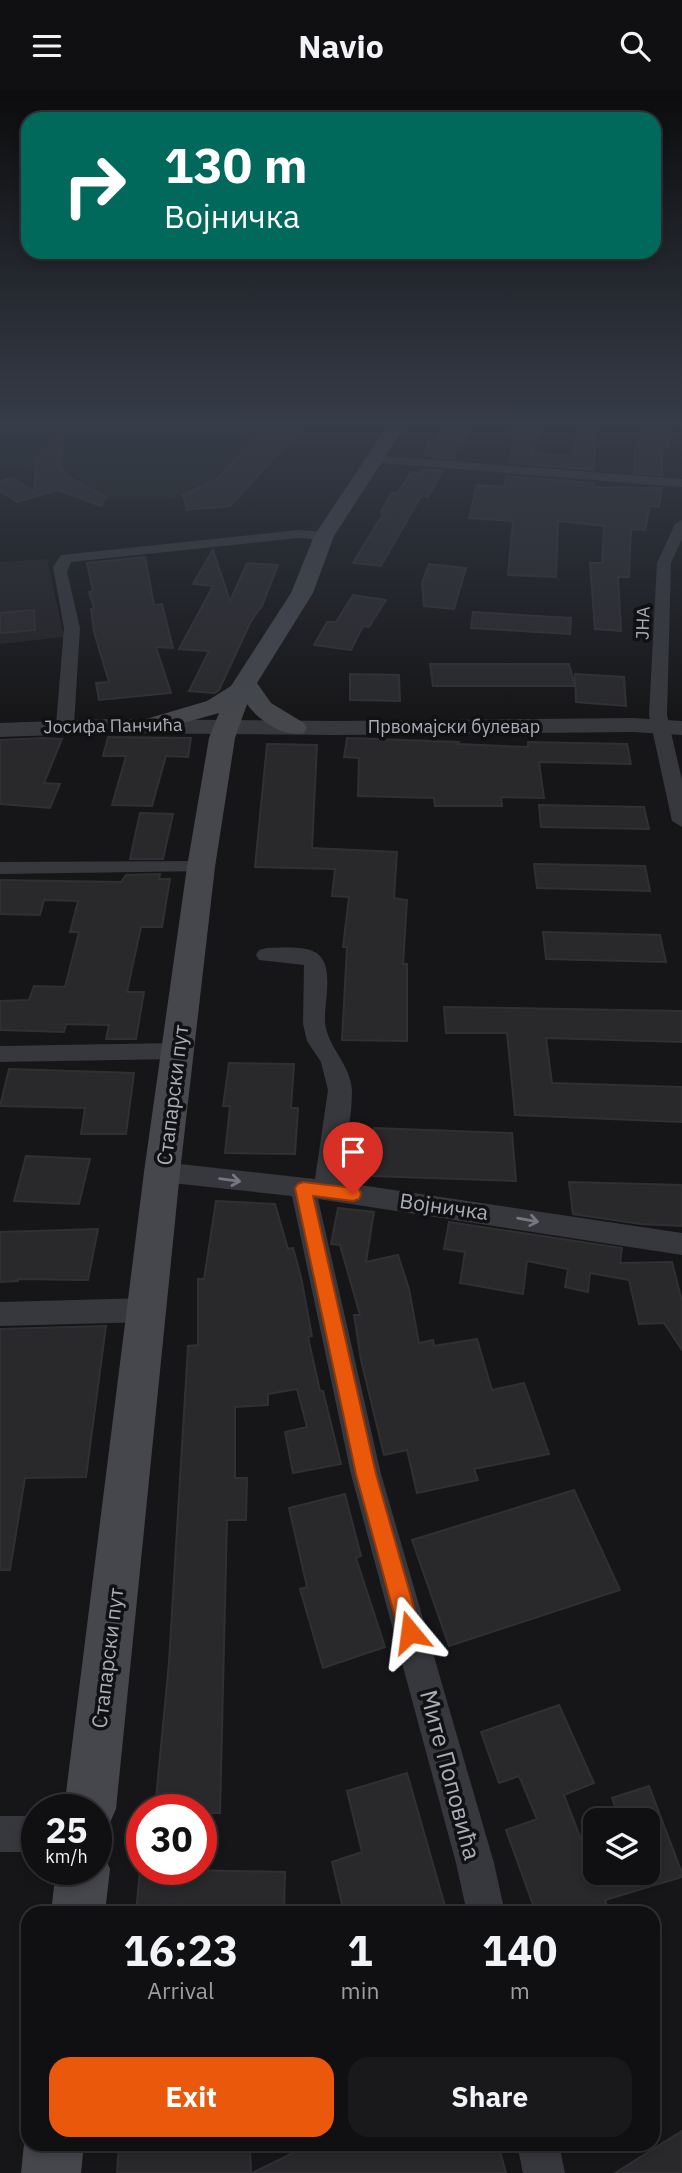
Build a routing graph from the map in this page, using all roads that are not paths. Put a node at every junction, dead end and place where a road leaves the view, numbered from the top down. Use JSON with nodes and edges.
{"nodes":[{"id":1,"x":332,"y":523,"type":"edge"},
{"id":2,"x":682,"y":524,"type":"edge"},
{"id":3,"x":324,"y":536,"type":"junction"},
{"id":4,"x":662,"y":625,"type":"junction"},
{"id":5,"x":682,"y":625,"type":"edge"},
{"id":6,"x":243,"y":687,"type":"junction"},
{"id":7,"x":65,"y":725,"type":"junction"},
{"id":8,"x":155,"y":725,"type":"junction"},
{"id":9,"x":225,"y":726,"type":"junction"},
{"id":10,"x":672,"y":727,"type":"edge"},
{"id":11,"x":295,"y":728,"type":"junction"},
{"id":12,"x":0,"y":730,"type":"edge"},
{"id":13,"x":682,"y":821,"type":"edge"},
{"id":14,"x":201,"y":867,"type":"junction"},
{"id":15,"x":0,"y":868,"type":"edge"},
{"id":16,"x":267,"y":955,"type":"dead end"},
{"id":17,"x":178,"y":1051,"type":"junction"},
{"id":18,"x":0,"y":1054,"type":"edge"},
{"id":19,"x":162,"y":1172,"type":"junction"},
{"id":20,"x":315,"y":1189,"type":"junction"},
{"id":21,"x":682,"y":1244,"type":"edge"},
{"id":22,"x":148,"y":1310,"type":"junction"},
{"id":23,"x":0,"y":1314,"type":"edge"},
{"id":24,"x":92,"y":1794,"type":"edge"},
{"id":25,"x":0,"y":1834,"type":"edge"},
{"id":26,"x":21,"y":1834,"type":"edge"},
{"id":27,"x":81,"y":1885,"type":"edge"},
{"id":28,"x":79,"y":1906,"type":"edge"},
{"id":29,"x":484,"y":1906,"type":"edge"},
{"id":30,"x":53,"y":2151,"type":"edge"},
{"id":31,"x":539,"y":2151,"type":"edge"},
{"id":32,"x":51,"y":2173,"type":"edge"},
{"id":33,"x":544,"y":2173,"type":"edge"}],
"edges":[{"from":1,"to":3,"type":"main road","name":"Стапарски пут"},
{"from":2,"to":4,"type":"street","name":"ЈНА"},
{"from":3,"to":6,"type":"main road","name":"Стапарски пут"},
{"from":3,"to":7,"type":"street"},
{"from":4,"to":5,"type":"street"},
{"from":4,"to":10,"type":"street","name":"ЈНА"},
{"from":6,"to":8,"type":"main road"},
{"from":6,"to":9,"type":"main road","name":"Стапарски пут"},
{"from":6,"to":11,"type":"main road"},
{"from":7,"to":8,"type":"street","name":"Јосифа Панчића"},
{"from":7,"to":12,"type":"street","name":"Јосифа Панчића"},
{"from":8,"to":9,"type":"street","name":"Јосифа Панчића"},
{"from":9,"to":11,"type":"street","name":"Првомајски булевар"},
{"from":9,"to":14,"type":"main road","name":"Стапарски пут"},
{"from":10,"to":11,"type":"street","name":"Првомајски булевар"},
{"from":10,"to":13,"type":"street","name":"ЈНА"},
{"from":14,"to":15,"type":"street"},
{"from":14,"to":17,"type":"main road","name":"Стапарски пут"},
{"from":16,"to":20,"type":"street"},
{"from":17,"to":18,"type":"street"},
{"from":17,"to":19,"type":"main road","name":"Стапарски пут"},
{"from":19,"to":20,"type":"street","name":"Војничка","one_way":true},
{"from":19,"to":22,"type":"main road","name":"Стапарски пут"},
{"from":20,"to":21,"type":"street","name":"Војничка","one_way":true},
{"from":20,"to":29,"type":"street","name":"Мите Поповића"},
{"from":22,"to":23,"type":"street"},
{"from":22,"to":24,"type":"main road","name":"Стапарски пут"},
{"from":25,"to":26,"type":"street"},
{"from":27,"to":28,"type":"main road"},
{"from":30,"to":32,"type":"main road"},
{"from":31,"to":33,"type":"street"}]}
